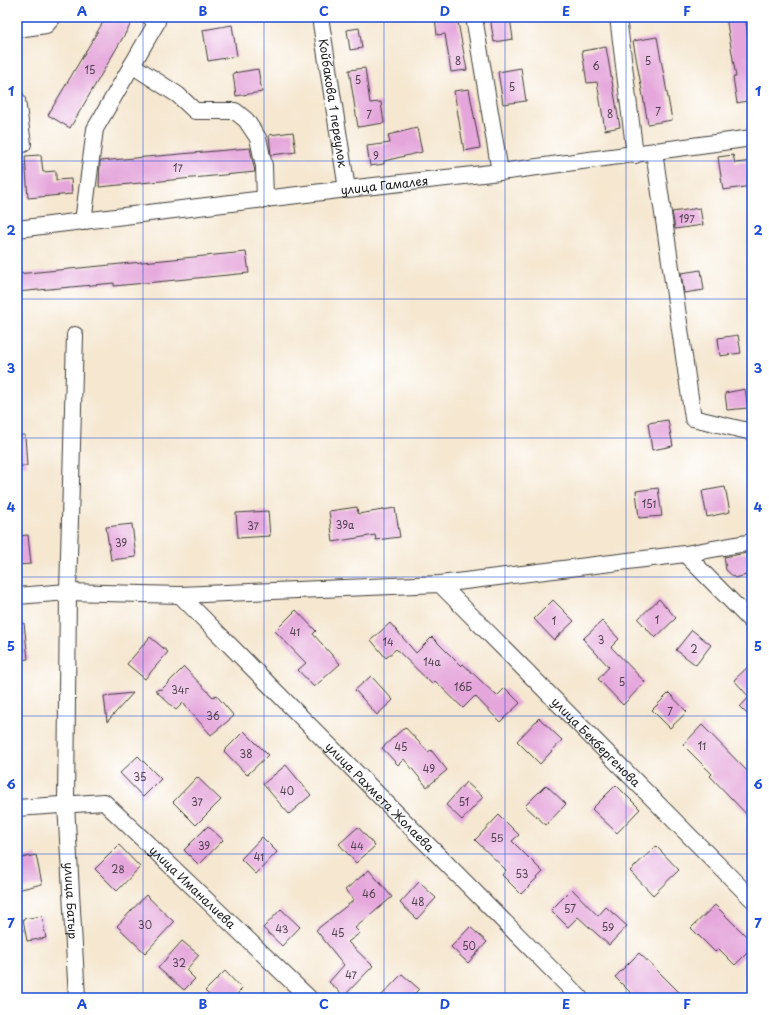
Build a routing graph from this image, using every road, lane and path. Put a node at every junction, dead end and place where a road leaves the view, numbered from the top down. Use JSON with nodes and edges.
{"nodes":[{"id":1,"x":53,"y":17,"type":"edge"},
{"id":2,"x":150,"y":17,"type":"edge"},
{"id":3,"x":320,"y":17,"type":"edge"},
{"id":4,"x":474,"y":17,"type":"edge"},
{"id":5,"x":618,"y":17,"type":"edge"},
{"id":6,"x":17,"y":29,"type":"edge"},
{"id":7,"x":132,"y":64,"type":"junction"},
{"id":8,"x":17,"y":100,"type":"edge"},
{"id":9,"x":752,"y":138,"type":"edge"},
{"id":10,"x":23,"y":144,"type":"dead end"},
{"id":11,"x":654,"y":152,"type":"junction"},
{"id":12,"x":635,"y":155,"type":"junction"},
{"id":13,"x":500,"y":172,"type":"junction"},
{"id":14,"x":347,"y":189,"type":"junction"},
{"id":15,"x":265,"y":200,"type":"junction"},
{"id":16,"x":83,"y":222,"type":"junction"},
{"id":17,"x":17,"y":229,"type":"edge"},
{"id":18,"x":75,"y":335,"type":"dead end"},
{"id":19,"x":752,"y":432,"type":"edge"},
{"id":20,"x":752,"y":542,"type":"edge"},
{"id":21,"x":685,"y":554,"type":"junction"},
{"id":22,"x":440,"y":584,"type":"junction"},
{"id":23,"x":68,"y":592,"type":"junction"},
{"id":24,"x":180,"y":595,"type":"junction"},
{"id":25,"x":17,"y":596,"type":"edge"},
{"id":26,"x":752,"y":622,"type":"edge"},
{"id":27,"x":66,"y":804,"type":"junction"},
{"id":28,"x":17,"y":808,"type":"edge"},
{"id":29,"x":752,"y":899,"type":"edge"},
{"id":30,"x":74,"y":998,"type":"edge"},
{"id":31,"x":309,"y":998,"type":"edge"},
{"id":32,"x":580,"y":998,"type":"edge"}],
"edges":[{"from":1,"to":6,"type":"street"},
{"from":2,"to":7,"type":"street"},
{"from":3,"to":14,"type":"street","name":"Койбакова 1 переулок"},
{"from":4,"to":13,"type":"street"},
{"from":5,"to":12,"type":"street"},
{"from":7,"to":15,"type":"street"},
{"from":7,"to":16,"type":"street"},
{"from":8,"to":10,"type":"street"},
{"from":9,"to":11,"type":"street","name":"улица Гамалея"},
{"from":11,"to":12,"type":"street","name":"улица Гамалея"},
{"from":11,"to":19,"type":"street"},
{"from":12,"to":13,"type":"street","name":"улица Гамалея"},
{"from":13,"to":14,"type":"street","name":"улица Гамалея"},
{"from":14,"to":15,"type":"street","name":"улица Гамалея"},
{"from":15,"to":16,"type":"street","name":"улица Гамалея"},
{"from":16,"to":17,"type":"street","name":"улица Гамалея"},
{"from":18,"to":23,"type":"street","name":"улица Батыр"},
{"from":20,"to":21,"type":"street"},
{"from":21,"to":22,"type":"street"},
{"from":21,"to":26,"type":"street"},
{"from":22,"to":24,"type":"street"},
{"from":22,"to":29,"type":"street","name":"улица Бекбергенова"},
{"from":23,"to":24,"type":"street"},
{"from":23,"to":25,"type":"street"},
{"from":23,"to":27,"type":"street","name":"улица Батыр"},
{"from":24,"to":32,"type":"street","name":"улица Рахмета Жолаева"},
{"from":27,"to":28,"type":"street","name":"улица Иманалиева"},
{"from":27,"to":30,"type":"street","name":"улица Батыр"},
{"from":27,"to":31,"type":"street","name":"улица Иманалиева"}]}
